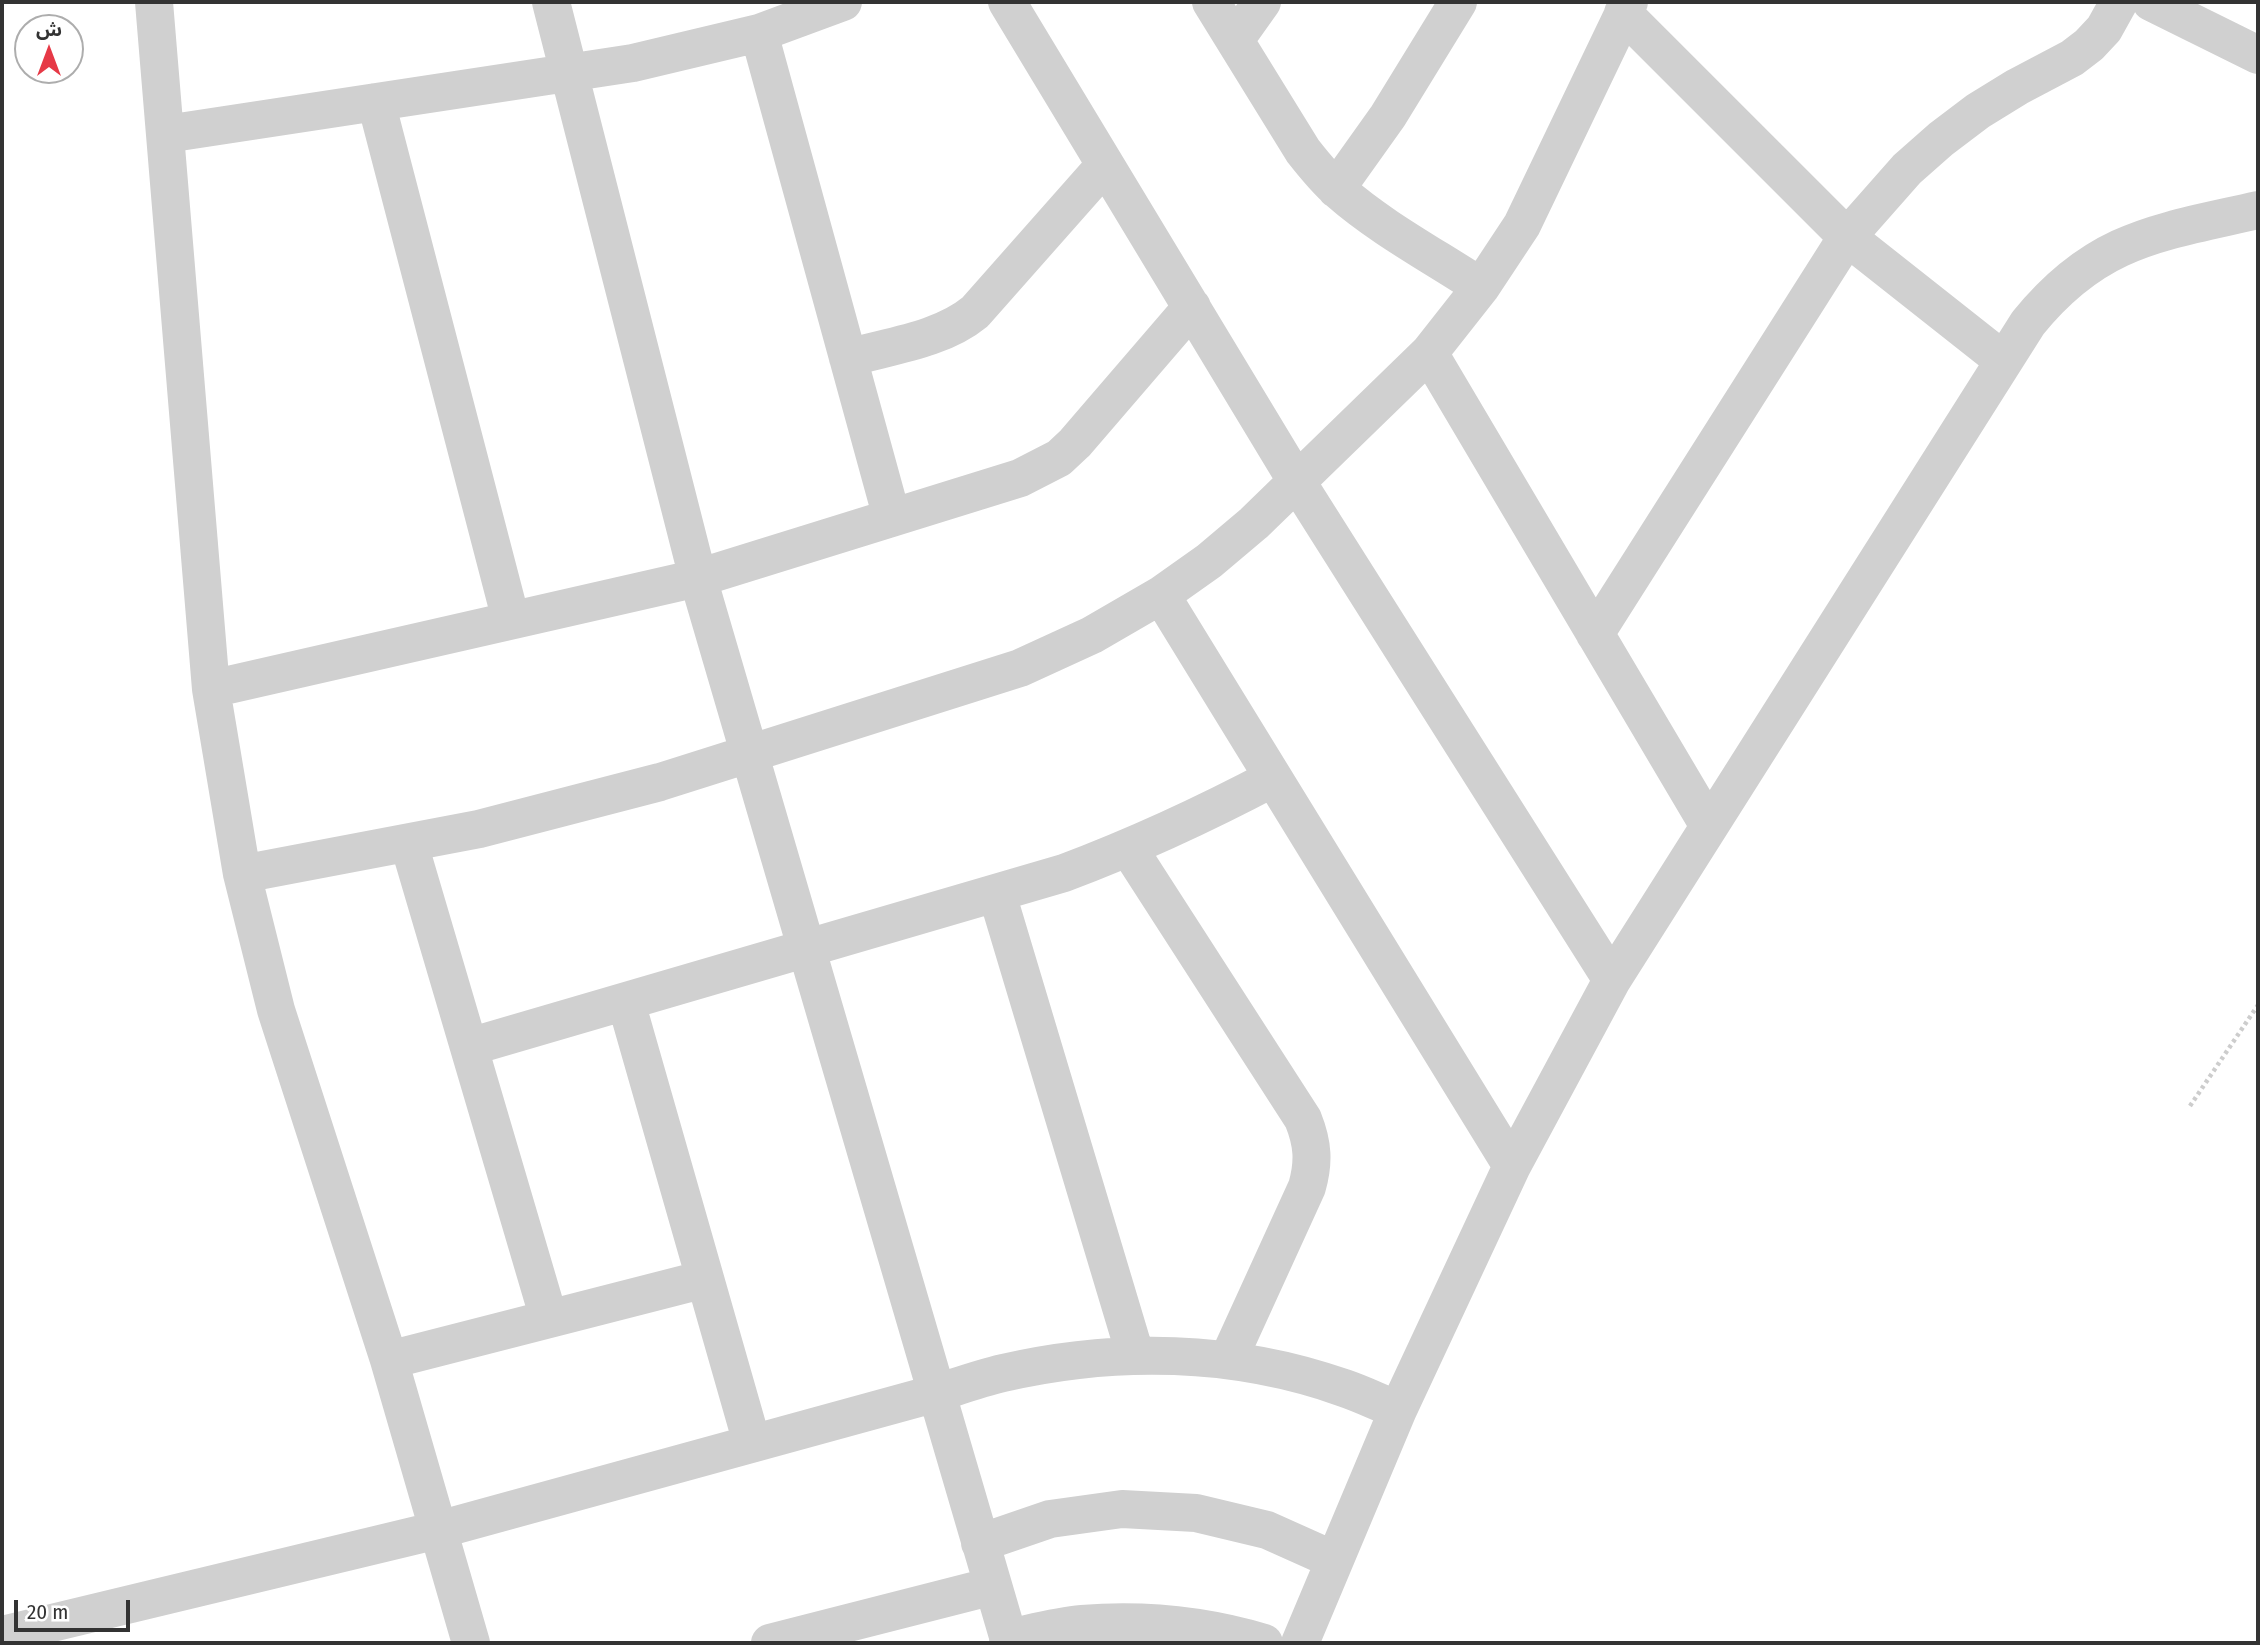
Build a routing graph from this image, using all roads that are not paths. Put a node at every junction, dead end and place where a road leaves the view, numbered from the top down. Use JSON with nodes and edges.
{"nodes":[{"id":1,"x":154,"y":2,"type":"edge"},
{"id":2,"x":551,"y":2,"type":"edge"},
{"id":3,"x":843,"y":2,"type":"edge"},
{"id":4,"x":1007,"y":2,"type":"edge"},
{"id":5,"x":1211,"y":2,"type":"edge"},
{"id":6,"x":1262,"y":2,"type":"edge"},
{"id":7,"x":1458,"y":2,"type":"edge"},
{"id":8,"x":2119,"y":2,"type":"edge"},
{"id":9,"x":2151,"y":2,"type":"edge"},
{"id":10,"x":1626,"y":8,"type":"edge"},
{"id":11,"x":759,"y":33,"type":"junction"},
{"id":12,"x":1235,"y":40,"type":"junction"},
{"id":13,"x":2258,"y":55,"type":"edge"},
{"id":14,"x":569,"y":72,"type":"junction"},
{"id":15,"x":376,"y":102,"type":"junction"},
{"id":16,"x":166,"y":134,"type":"junction"},
{"id":17,"x":1105,"y":165,"type":"junction"},
{"id":18,"x":1336,"y":189,"type":"junction"},
{"id":19,"x":2258,"y":210,"type":"edge"},
{"id":20,"x":1847,"y":237,"type":"junction"},
{"id":21,"x":1482,"y":287,"type":"junction"},
{"id":22,"x":1192,"y":307,"type":"junction"},
{"id":23,"x":1429,"y":353,"type":"junction"},
{"id":24,"x":848,"y":358,"type":"junction"},
{"id":25,"x":2004,"y":361,"type":"junction"},
{"id":26,"x":1297,"y":482,"type":"junction"},
{"id":27,"x":892,"y":518,"type":"junction"},
{"id":28,"x":698,"y":578,"type":"junction"},
{"id":29,"x":1161,"y":595,"type":"junction"},
{"id":30,"x":511,"y":620,"type":"junction"},
{"id":31,"x":1595,"y":634,"type":"junction"},
{"id":32,"x":211,"y":689,"type":"junction"},
{"id":33,"x":749,"y":754,"type":"junction"},
{"id":34,"x":1273,"y":778,"type":"junction"},
{"id":35,"x":1709,"y":826,"type":"junction"},
{"id":36,"x":409,"y":844,"type":"junction"},
{"id":37,"x":1129,"y":849,"type":"junction"},
{"id":38,"x":242,"y":874,"type":"junction"},
{"id":39,"x":997,"y":894,"type":"junction"},
{"id":40,"x":807,"y":950,"type":"junction"},
{"id":41,"x":1612,"y":980,"type":"junction"},
{"id":42,"x":626,"y":1002,"type":"junction"},
{"id":43,"x":469,"y":1047,"type":"junction"},
{"id":44,"x":1512,"y":1167,"type":"junction"},
{"id":45,"x":705,"y":1279,"type":"junction"},
{"id":46,"x":549,"y":1319,"type":"junction"},
{"id":47,"x":1135,"y":1354,"type":"junction"},
{"id":48,"x":388,"y":1360,"type":"junction"},
{"id":49,"x":1228,"y":1360,"type":"junction"},
{"id":50,"x":937,"y":1393,"type":"junction"},
{"id":51,"x":1398,"y":1410,"type":"junction"},
{"id":52,"x":752,"y":1443,"type":"junction"},
{"id":53,"x":438,"y":1530,"type":"junction"},
{"id":54,"x":981,"y":1543,"type":"junction"},
{"id":55,"x":1334,"y":1560,"type":"junction"},
{"id":56,"x":993,"y":1586,"type":"junction"},
{"id":57,"x":2,"y":1635,"type":"edge"},
{"id":58,"x":810,"y":1638,"type":"edge"},
{"id":59,"x":1009,"y":1641,"type":"edge"},
{"id":60,"x":471,"y":1643,"type":"edge"},
{"id":61,"x":771,"y":1643,"type":"edge"},
{"id":62,"x":1264,"y":1643,"type":"edge"},
{"id":63,"x":1300,"y":1643,"type":"edge"}],
"edges":[{"from":1,"to":16,"type":"street"},
{"from":2,"to":14,"type":"street"},
{"from":3,"to":11,"type":"street"},
{"from":4,"to":17,"type":"street"},
{"from":5,"to":12,"type":"street"},
{"from":6,"to":12,"type":"street"},
{"from":7,"to":18,"type":"street"},
{"from":8,"to":20,"type":"street"},
{"from":9,"to":13,"type":"street"},
{"from":10,"to":20,"type":"street"},
{"from":10,"to":21,"type":"street"},
{"from":11,"to":14,"type":"street"},
{"from":11,"to":24,"type":"street"},
{"from":12,"to":18,"type":"street"},
{"from":14,"to":15,"type":"street"},
{"from":14,"to":28,"type":"street"},
{"from":15,"to":16,"type":"street"},
{"from":15,"to":30,"type":"street"},
{"from":16,"to":32,"type":"street"},
{"from":17,"to":22,"type":"street"},
{"from":17,"to":24,"type":"street"},
{"from":18,"to":21,"type":"street"},
{"from":19,"to":25,"type":"street"},
{"from":20,"to":25,"type":"street"},
{"from":20,"to":31,"type":"street"},
{"from":21,"to":23,"type":"street"},
{"from":22,"to":26,"type":"street"},
{"from":22,"to":27,"type":"street"},
{"from":23,"to":26,"type":"street"},
{"from":23,"to":31,"type":"street"},
{"from":24,"to":27,"type":"street"},
{"from":25,"to":35,"type":"street"},
{"from":26,"to":29,"type":"street"},
{"from":26,"to":41,"type":"street"},
{"from":27,"to":28,"type":"street"},
{"from":28,"to":30,"type":"street"},
{"from":28,"to":33,"type":"street"},
{"from":29,"to":33,"type":"street"},
{"from":29,"to":34,"type":"street"},
{"from":30,"to":32,"type":"street"},
{"from":31,"to":35,"type":"street"},
{"from":32,"to":38,"type":"street"},
{"from":33,"to":36,"type":"street"},
{"from":33,"to":40,"type":"street"},
{"from":34,"to":37,"type":"street"},
{"from":34,"to":44,"type":"street"},
{"from":35,"to":41,"type":"street"},
{"from":36,"to":38,"type":"street"},
{"from":36,"to":43,"type":"street"},
{"from":37,"to":39,"type":"street"},
{"from":37,"to":49,"type":"street"},
{"from":38,"to":48,"type":"street"},
{"from":39,"to":40,"type":"street"},
{"from":39,"to":47,"type":"street"},
{"from":40,"to":42,"type":"street"},
{"from":40,"to":50,"type":"street"},
{"from":41,"to":44,"type":"street"},
{"from":42,"to":43,"type":"street"},
{"from":42,"to":45,"type":"street"},
{"from":43,"to":46,"type":"street"},
{"from":44,"to":51,"type":"street"},
{"from":45,"to":46,"type":"street"},
{"from":45,"to":52,"type":"street"},
{"from":46,"to":48,"type":"street"},
{"from":47,"to":49,"type":"street"},
{"from":47,"to":50,"type":"street"},
{"from":48,"to":53,"type":"street"},
{"from":49,"to":51,"type":"street"},
{"from":50,"to":52,"type":"street"},
{"from":50,"to":54,"type":"street"},
{"from":51,"to":55,"type":"street"},
{"from":52,"to":53,"type":"street"},
{"from":53,"to":57,"type":"street"},
{"from":53,"to":60,"type":"street"},
{"from":54,"to":55,"type":"street"},
{"from":54,"to":56,"type":"street"},
{"from":55,"to":63,"type":"street"},
{"from":56,"to":58,"type":"street"},
{"from":56,"to":59,"type":"street"},
{"from":58,"to":61,"type":"street"},
{"from":59,"to":62,"type":"street"}]}
